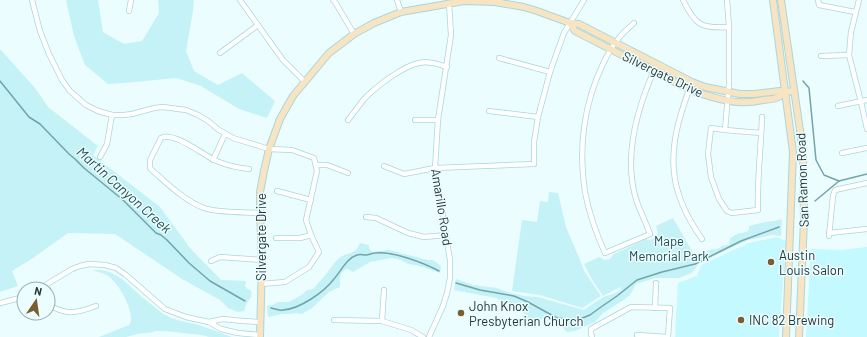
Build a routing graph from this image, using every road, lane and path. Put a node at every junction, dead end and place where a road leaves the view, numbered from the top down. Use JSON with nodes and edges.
{"nodes":[{"id":1,"x":32,"y":0,"type":"edge"},
{"id":2,"x":131,"y":0,"type":"edge"},
{"id":3,"x":240,"y":0,"type":"edge"},
{"id":4,"x":333,"y":0,"type":"edge"},
{"id":5,"x":397,"y":0,"type":"edge"},
{"id":6,"x":584,"y":0,"type":"edge"},
{"id":7,"x":683,"y":0,"type":"edge"},
{"id":8,"x":727,"y":0,"type":"edge"},
{"id":9,"x":773,"y":0,"type":"edge"},
{"id":10,"x":781,"y":0,"type":"edge"},
{"id":11,"x":818,"y":0,"type":"edge"},
{"id":12,"x":858,"y":0,"type":"edge"},
{"id":13,"x":449,"y":3,"type":"junction"},
{"id":14,"x":129,"y":11,"type":"dead end"},
{"id":15,"x":401,"y":12,"type":"junction"},
{"id":16,"x":855,"y":12,"type":"junction"},
{"id":17,"x":570,"y":23,"type":"junction"},
{"id":18,"x":634,"y":23,"type":"dead end"},
{"id":19,"x":258,"y":26,"type":"junction"},
{"id":20,"x":729,"y":26,"type":"junction"},
{"id":21,"x":354,"y":34,"type":"junction"},
{"id":22,"x":616,"y":42,"type":"junction"},
{"id":23,"x":611,"y":49,"type":"junction"},
{"id":24,"x":220,"y":53,"type":"dead end"},
{"id":25,"x":849,"y":55,"type":"junction"},
{"id":26,"x":821,"y":56,"type":"dead end"},
{"id":27,"x":499,"y":58,"type":"dead end"},
{"id":28,"x":657,"y":64,"type":"junction"},
{"id":29,"x":447,"y":67,"type":"junction"},
{"id":30,"x":550,"y":72,"type":"junction"},
{"id":31,"x":654,"y":72,"type":"junction"},
{"id":32,"x":783,"y":80,"type":"junction"},
{"id":33,"x":305,"y":82,"type":"junction"},
{"id":34,"x":692,"y":82,"type":"junction"},
{"id":35,"x":690,"y":90,"type":"junction"},
{"id":36,"x":794,"y":91,"type":"junction"},
{"id":37,"x":773,"y":92,"type":"junction"},
{"id":38,"x":786,"y":92,"type":"junction"},
{"id":39,"x":728,"y":93,"type":"junction"},
{"id":40,"x":867,"y":100,"type":"edge"},
{"id":41,"x":728,"y":101,"type":"junction"},
{"id":42,"x":861,"y":102,"type":"junction"},
{"id":43,"x":838,"y":106,"type":"dead end"},
{"id":44,"x":488,"y":111,"type":"dead end"},
{"id":45,"x":112,"y":115,"type":"junction"},
{"id":46,"x":538,"y":117,"type":"junction"},
{"id":47,"x":762,"y":117,"type":"dead end"},
{"id":48,"x":348,"y":120,"type":"dead end"},
{"id":49,"x":415,"y":120,"type":"dead end"},
{"id":50,"x":438,"y":120,"type":"junction"},
{"id":51,"x":725,"y":130,"type":"junction"},
{"id":52,"x":867,"y":130,"type":"edge"},
{"id":53,"x":761,"y":133,"type":"junction"},
{"id":54,"x":225,"y":134,"type":"junction"},
{"id":55,"x":867,"y":148,"type":"edge"},
{"id":56,"x":269,"y":149,"type":"junction"},
{"id":57,"x":842,"y":153,"type":"dead end"},
{"id":58,"x":100,"y":157,"type":"dead end"},
{"id":59,"x":213,"y":160,"type":"junction"},
{"id":60,"x":317,"y":165,"type":"junction"},
{"id":61,"x":384,"y":166,"type":"dead end"},
{"id":62,"x":435,"y":168,"type":"junction"},
{"id":63,"x":249,"y":169,"type":"dead end"},
{"id":64,"x":348,"y":173,"type":"dead end"},
{"id":65,"x":867,"y":183,"type":"edge"},
{"id":66,"x":277,"y":191,"type":"dead end"},
{"id":67,"x":311,"y":200,"type":"junction"},
{"id":68,"x":260,"y":212,"type":"junction"},
{"id":69,"x":366,"y":217,"type":"dead end"},
{"id":70,"x":867,"y":229,"type":"edge"},
{"id":71,"x":446,"y":234,"type":"junction"},
{"id":72,"x":311,"y":235,"type":"junction"},
{"id":73,"x":276,"y":238,"type":"dead end"},
{"id":74,"x":702,"y":239,"type":"dead end"},
{"id":75,"x":262,"y":260,"type":"junction"},
{"id":76,"x":211,"y":261,"type":"dead end"},
{"id":77,"x":53,"y":281,"type":"edge"},
{"id":78,"x":656,"y":282,"type":"dead end"},
{"id":79,"x":261,"y":284,"type":"junction"},
{"id":80,"x":384,"y":290,"type":"dead end"},
{"id":81,"x":16,"y":299,"type":"edge"},
{"id":82,"x":0,"y":303,"type":"edge"},
{"id":83,"x":96,"y":306,"type":"dead end"},
{"id":84,"x":56,"y":308,"type":"edge"},
{"id":85,"x":655,"y":308,"type":"junction"},
{"id":86,"x":334,"y":320,"type":"dead end"},
{"id":87,"x":382,"y":321,"type":"junction"},
{"id":88,"x":210,"y":322,"type":"junction"},
{"id":89,"x":260,"y":322,"type":"junction"},
{"id":90,"x":637,"y":335,"type":"dead end"},
{"id":91,"x":260,"y":336,"type":"edge"},
{"id":92,"x":423,"y":337,"type":"edge"},
{"id":93,"x":429,"y":337,"type":"edge"},
{"id":94,"x":592,"y":337,"type":"edge"},
{"id":95,"x":668,"y":337,"type":"edge"},
{"id":96,"x":786,"y":337,"type":"edge"},
{"id":97,"x":799,"y":337,"type":"edge"}],
"edges":[{"from":1,"to":45,"type":"street"},
{"from":2,"to":14,"type":"street"},
{"from":3,"to":19,"type":"street"},
{"from":4,"to":21,"type":"street"},
{"from":5,"to":15,"type":"street"},
{"from":6,"to":17,"type":"street"},
{"from":7,"to":20,"type":"street"},
{"from":8,"to":20,"type":"street"},
{"from":9,"to":32,"type":"street","name":"San Ramon Road"},
{"from":10,"to":36,"type":"street","name":"San Ramon Road"},
{"from":11,"to":16,"type":"street"},
{"from":12,"to":16,"type":"street"},
{"from":13,"to":15,"type":"street","name":"Silvergate Drive"},
{"from":13,"to":17,"type":"street","name":"Silvergate Drive"},
{"from":13,"to":29,"type":"street","name":"Amarillo Road"},
{"from":15,"to":21,"type":"street","name":"Silvergate Drive"},
{"from":16,"to":25,"type":"street"},
{"from":17,"to":22,"type":"street","name":"Silvergate Drive"},
{"from":17,"to":23,"type":"street","name":"Silvergate Drive"},
{"from":17,"to":30,"type":"street"},
{"from":18,"to":22,"type":"street"},
{"from":19,"to":24,"type":"street"},
{"from":19,"to":33,"type":"street"},
{"from":20,"to":39,"type":"street"},
{"from":21,"to":33,"type":"street","name":"Silvergate Drive"},
{"from":22,"to":23,"type":"street"},
{"from":22,"to":28,"type":"street","name":"Silvergate Drive"},
{"from":23,"to":31,"type":"street","name":"Silvergate Drive"},
{"from":23,"to":31,"type":"street"},
{"from":25,"to":26,"type":"street"},
{"from":25,"to":42,"type":"street"},
{"from":27,"to":30,"type":"street"},
{"from":28,"to":31,"type":"street"},
{"from":28,"to":34,"type":"street","name":"Silvergate Drive"},
{"from":29,"to":48,"type":"street"},
{"from":29,"to":50,"type":"street","name":"Amarillo Road"},
{"from":30,"to":46,"type":"street"},
{"from":31,"to":35,"type":"street","name":"Silvergate Drive"},
{"from":32,"to":37,"type":"street"},
{"from":32,"to":38,"type":"street","name":"San Ramon Road"},
{"from":33,"to":56,"type":"street","name":"Silvergate Drive"},
{"from":34,"to":35,"type":"street"},
{"from":34,"to":39,"type":"street","name":"Silvergate Drive"},
{"from":35,"to":41,"type":"street","name":"Silvergate Drive"},
{"from":35,"to":74,"type":"street"},
{"from":36,"to":38,"type":"street","name":"Silvergate Drive"},
{"from":36,"to":97,"type":"street","name":"San Ramon Road"},
{"from":37,"to":38,"type":"street","name":"Silvergate Drive"},
{"from":37,"to":39,"type":"street","name":"Silvergate Drive"},
{"from":38,"to":41,"type":"street","name":"Silvergate Drive"},
{"from":38,"to":96,"type":"street","name":"San Ramon Road"},
{"from":39,"to":41,"type":"street"},
{"from":40,"to":42,"type":"street"},
{"from":41,"to":51,"type":"street"},
{"from":42,"to":43,"type":"street"},
{"from":42,"to":52,"type":"street"},
{"from":44,"to":46,"type":"street"},
{"from":45,"to":54,"type":"street"},
{"from":45,"to":58,"type":"street"},
{"from":46,"to":62,"type":"street"},
{"from":47,"to":53,"type":"street"},
{"from":49,"to":50,"type":"street"},
{"from":50,"to":62,"type":"street","name":"Amarillo Road"},
{"from":51,"to":53,"type":"street"},
{"from":51,"to":53,"type":"street"},
{"from":54,"to":56,"type":"street"},
{"from":54,"to":59,"type":"street"},
{"from":55,"to":57,"type":"street"},
{"from":56,"to":60,"type":"street"},
{"from":56,"to":68,"type":"street","name":"Silvergate Drive"},
{"from":59,"to":63,"type":"street"},
{"from":59,"to":68,"type":"street"},
{"from":60,"to":64,"type":"street"},
{"from":60,"to":67,"type":"street"},
{"from":61,"to":62,"type":"street"},
{"from":62,"to":71,"type":"street","name":"Amarillo Road"},
{"from":65,"to":70,"type":"street"},
{"from":66,"to":67,"type":"street"},
{"from":67,"to":72,"type":"street"},
{"from":68,"to":75,"type":"street","name":"Silvergate Drive"},
{"from":69,"to":71,"type":"street"},
{"from":71,"to":93,"type":"street","name":"Amarillo Road"},
{"from":72,"to":73,"type":"street"},
{"from":72,"to":79,"type":"street"},
{"from":75,"to":76,"type":"street"},
{"from":75,"to":79,"type":"street","name":"Silvergate Drive"},
{"from":77,"to":88,"type":"street"},
{"from":78,"to":85,"type":"street"},
{"from":79,"to":89,"type":"street","name":"Silvergate Drive"},
{"from":80,"to":87,"type":"street"},
{"from":81,"to":82,"type":"street"},
{"from":83,"to":84,"type":"street"},
{"from":85,"to":94,"type":"street"},
{"from":85,"to":95,"type":"street"},
{"from":86,"to":87,"type":"street"},
{"from":87,"to":92,"type":"street"},
{"from":88,"to":89,"type":"street"},
{"from":88,"to":91,"type":"street"},
{"from":89,"to":91,"type":"street","name":"Silvergate Drive"},
{"from":90,"to":95,"type":"street"}]}
